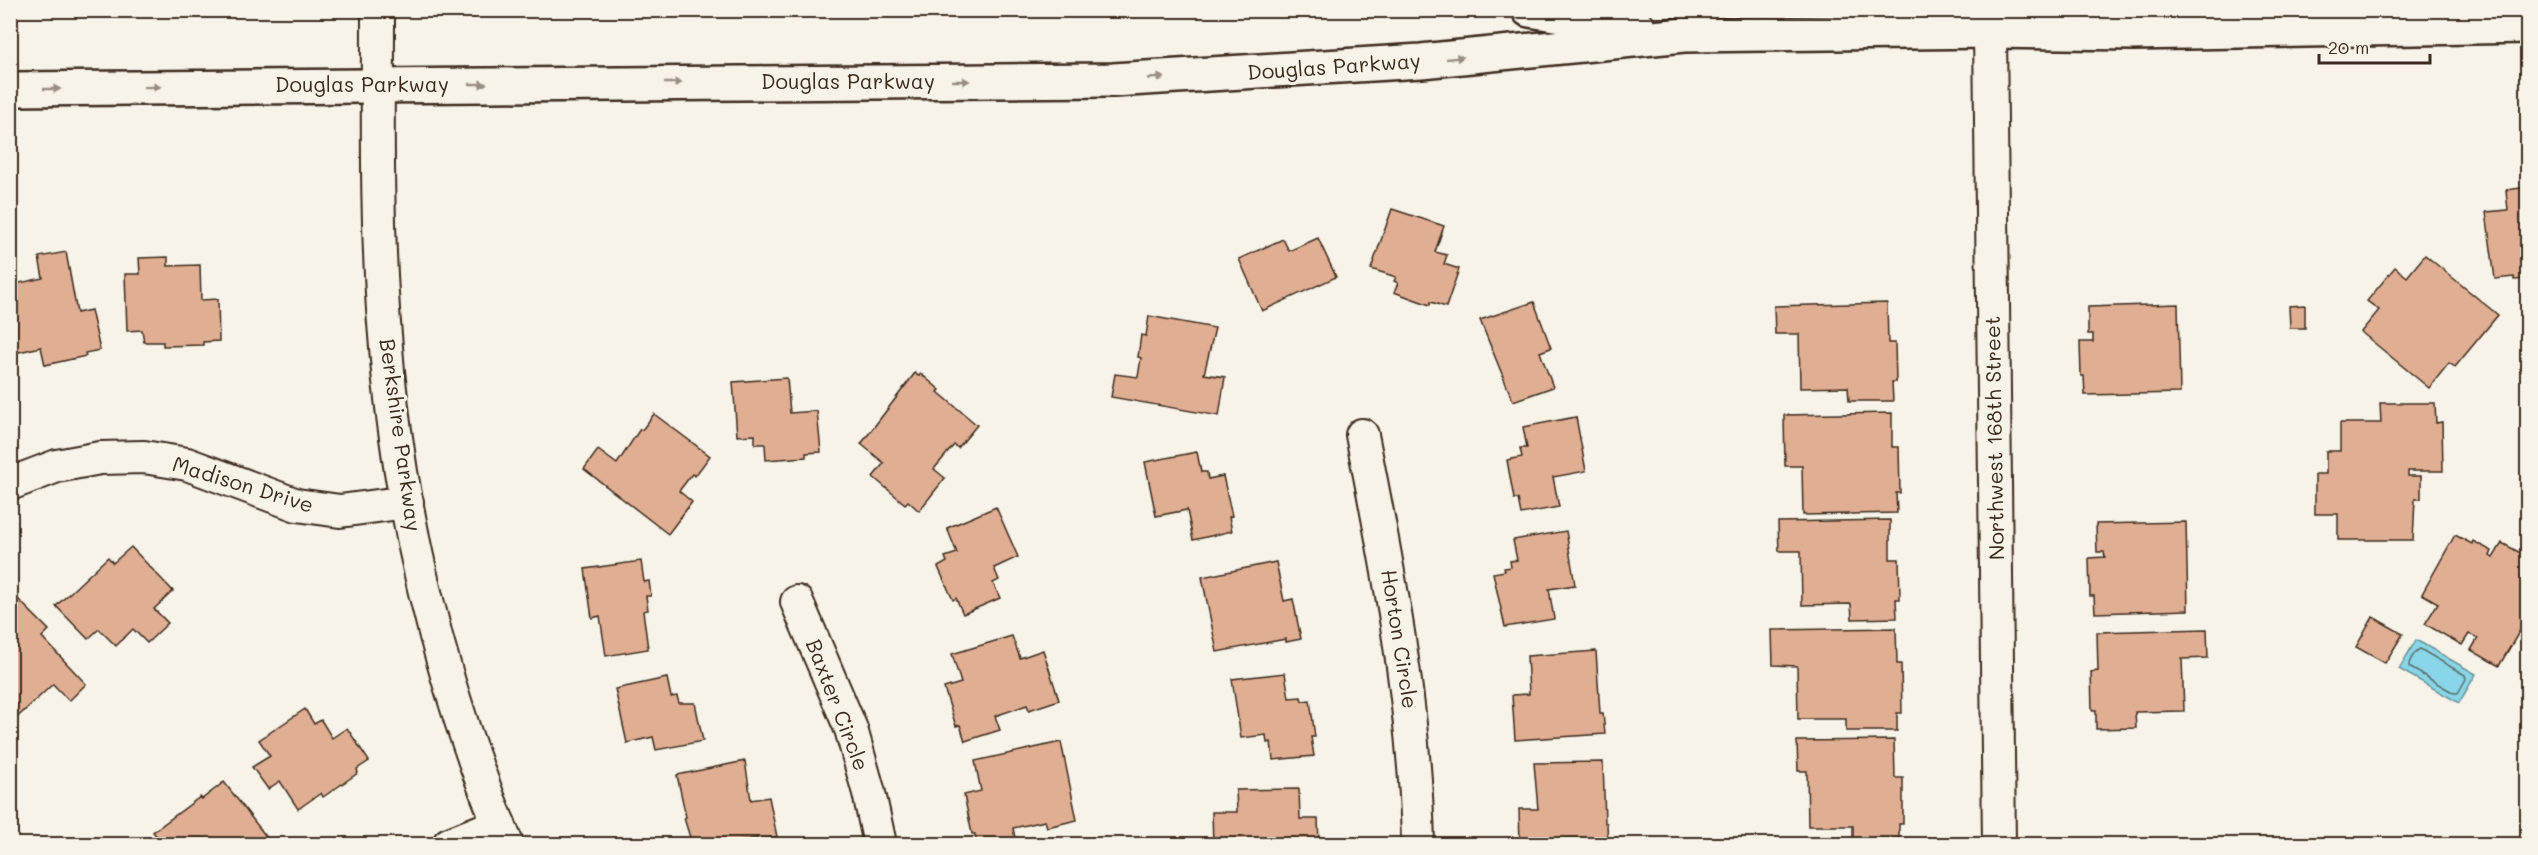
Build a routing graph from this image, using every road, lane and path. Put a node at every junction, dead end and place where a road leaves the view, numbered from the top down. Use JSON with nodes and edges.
{"nodes":[{"id":1,"x":378,"y":10,"type":"edge"},
{"id":2,"x":1529,"y":10,"type":"edge"},
{"id":3,"x":2528,"y":26,"type":"edge"},
{"id":4,"x":1990,"y":31,"type":"junction"},
{"id":5,"x":1684,"y":34,"type":"junction"},
{"id":6,"x":378,"y":85,"type":"junction"},
{"id":7,"x":10,"y":89,"type":"edge"},
{"id":8,"x":1362,"y":435,"type":"dead end"},
{"id":9,"x":10,"y":484,"type":"edge"},
{"id":10,"x":407,"y":502,"type":"junction"},
{"id":11,"x":797,"y":602,"type":"dead end"},
{"id":12,"x":503,"y":834,"type":"edge"},
{"id":13,"x":449,"y":844,"type":"edge"},
{"id":14,"x":880,"y":844,"type":"edge"},
{"id":15,"x":1418,"y":844,"type":"edge"},
{"id":16,"x":1999,"y":844,"type":"edge"}],
"edges":[{"from":1,"to":6,"type":"street","name":"Berkshire Parkway"},
{"from":2,"to":5,"type":"main road","name":"Douglas Parkway"},
{"from":3,"to":4,"type":"main road","name":"Douglas Parkway"},
{"from":4,"to":5,"type":"main road","name":"Douglas Parkway"},
{"from":4,"to":16,"type":"street","name":"Northwest 168th Street"},
{"from":6,"to":5,"type":"main road","name":"Douglas Parkway","one_way":true},
{"from":7,"to":6,"type":"main road","name":"Douglas Parkway","one_way":true},
{"from":6,"to":10,"type":"street","name":"Berkshire Parkway"},
{"from":8,"to":15,"type":"street","name":"Horton Circle"},
{"from":9,"to":10,"type":"street","name":"Madison Drive"},
{"from":10,"to":12,"type":"street","name":"Berkshire Parkway"},
{"from":11,"to":14,"type":"street","name":"Baxter Circle"},
{"from":12,"to":13,"type":"street"}]}
